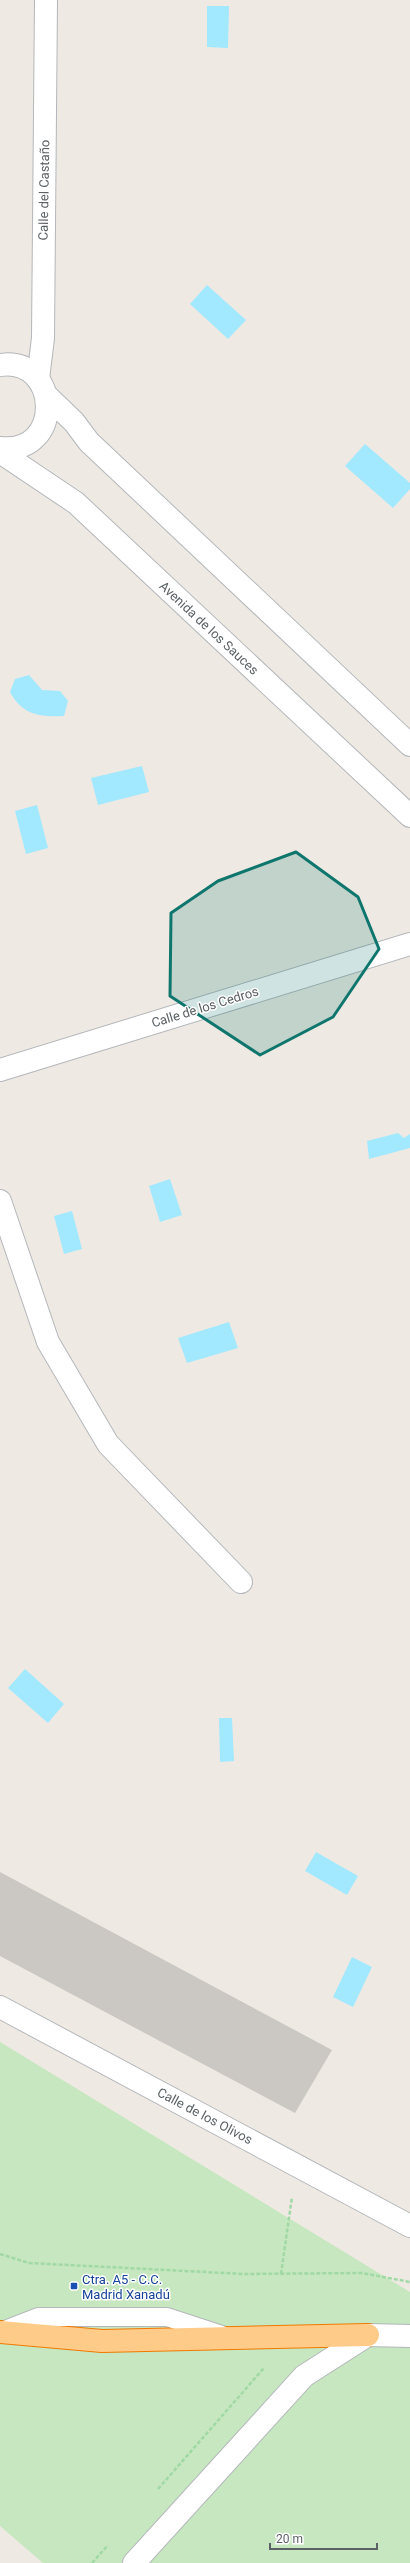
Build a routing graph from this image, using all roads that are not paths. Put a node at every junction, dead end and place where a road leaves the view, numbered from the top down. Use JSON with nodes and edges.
{"nodes":[{"id":1,"x":46,"y":0,"type":"edge"},
{"id":2,"x":4,"y":361,"type":"edge"},
{"id":3,"x":42,"y":387,"type":"junction"},
{"id":4,"x":0,"y":448,"type":"edge"},
{"id":5,"x":0,"y":452,"type":"edge"},
{"id":6,"x":410,"y":745,"type":"edge"},
{"id":7,"x":410,"y":816,"type":"edge"},
{"id":8,"x":410,"y":944,"type":"edge"},
{"id":9,"x":0,"y":1070,"type":"edge"},
{"id":10,"x":0,"y":1201,"type":"edge"},
{"id":11,"x":241,"y":1582,"type":"dead end"},
{"id":12,"x":0,"y":2007,"type":"edge"},
{"id":13,"x":410,"y":2226,"type":"edge"},
{"id":14,"x":0,"y":2332,"type":"edge"},
{"id":15,"x":368,"y":2335,"type":"junction"},
{"id":16,"x":410,"y":2336,"type":"edge"},
{"id":17,"x":134,"y":2563,"type":"edge"}],
"edges":[{"from":1,"to":3,"type":"street","name":"Calle del Castaño"},
{"from":2,"to":3,"type":"street"},
{"from":3,"to":4,"type":"street","name":"Calle del Castaño"},
{"from":3,"to":6,"type":"street"},
{"from":5,"to":7,"type":"street","name":"Avenida de los Sauces"},
{"from":8,"to":9,"type":"street","name":"Calle de los Cedros"},
{"from":10,"to":11,"type":"street"},
{"from":12,"to":13,"type":"street","name":"Calle de los Olivos"},
{"from":14,"to":15,"type":"highway"},
{"from":15,"to":16,"type":"street"},
{"from":15,"to":17,"type":"street"}]}
